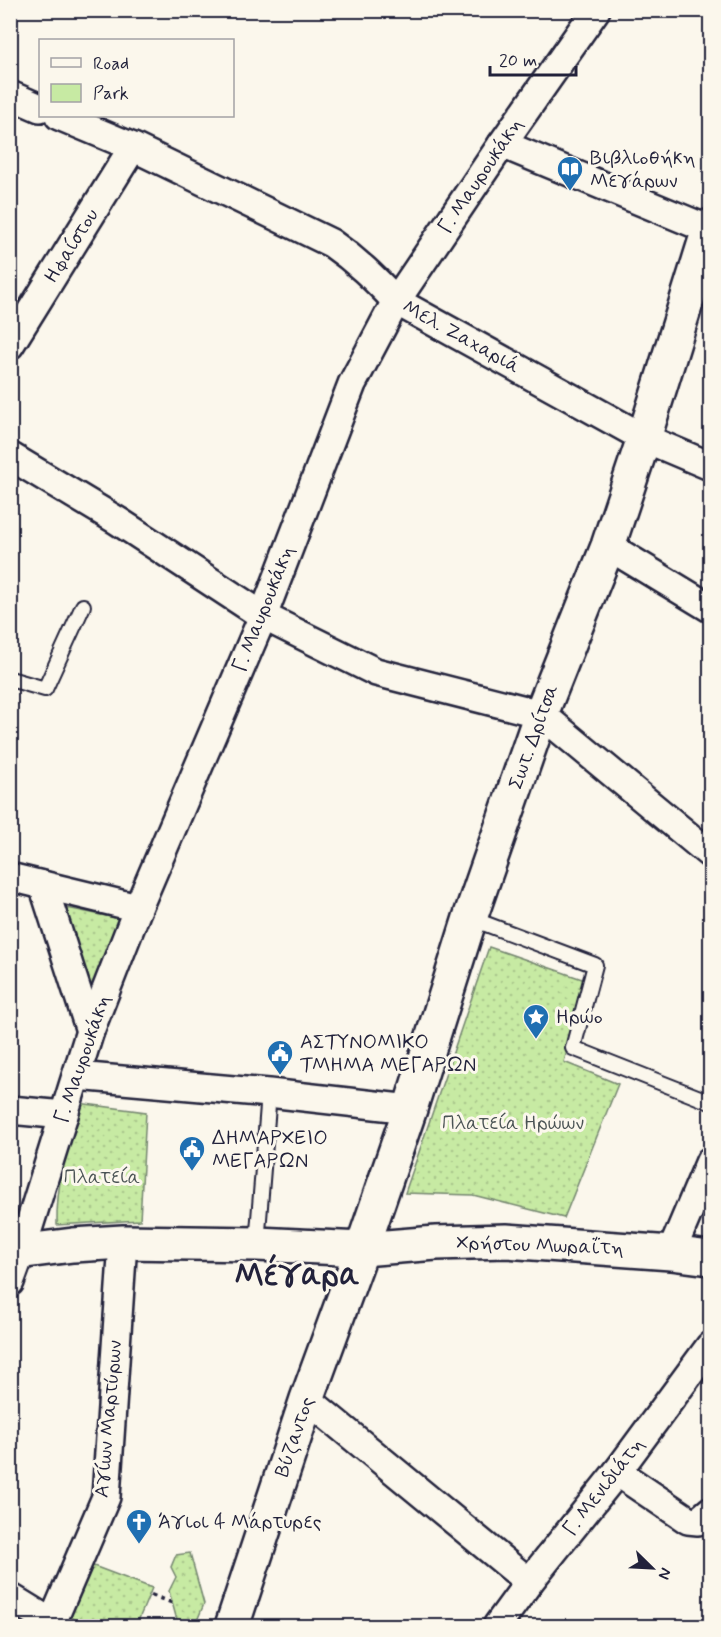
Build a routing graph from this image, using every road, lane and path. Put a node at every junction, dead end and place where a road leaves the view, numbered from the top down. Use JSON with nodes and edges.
{"nodes":[{"id":1,"x":596,"y":10,"type":"edge"},
{"id":2,"x":10,"y":95,"type":"edge"},
{"id":3,"x":39,"y":108,"type":"edge"},
{"id":4,"x":61,"y":117,"type":"edge"},
{"id":5,"x":502,"y":144,"type":"junction"},
{"id":6,"x":133,"y":147,"type":"junction"},
{"id":7,"x":710,"y":229,"type":"edge"},
{"id":8,"x":396,"y":301,"type":"junction"},
{"id":9,"x":10,"y":345,"type":"edge"},
{"id":10,"x":644,"y":438,"type":"junction"},
{"id":11,"x":10,"y":456,"type":"edge"},
{"id":12,"x":711,"y":466,"type":"edge"},
{"id":13,"x":608,"y":546,"type":"junction"},
{"id":14,"x":82,"y":606,"type":"dead end"},
{"id":15,"x":711,"y":608,"type":"edge"},
{"id":16,"x":262,"y":616,"type":"junction"},
{"id":17,"x":10,"y":679,"type":"edge"},
{"id":18,"x":541,"y":714,"type":"junction"},
{"id":19,"x":711,"y":854,"type":"edge"},
{"id":20,"x":10,"y":877,"type":"edge"},
{"id":21,"x":43,"y":885,"type":"junction"},
{"id":22,"x":138,"y":908,"type":"junction"},
{"id":23,"x":470,"y":918,"type":"junction"},
{"id":24,"x":90,"y":1031,"type":"junction"},
{"id":25,"x":77,"y":1076,"type":"junction"},
{"id":26,"x":269,"y":1093,"type":"junction"},
{"id":27,"x":711,"y":1102,"type":"edge"},
{"id":28,"x":410,"y":1109,"type":"junction"},
{"id":29,"x":10,"y":1110,"type":"edge"},
{"id":30,"x":64,"y":1115,"type":"junction"},
{"id":31,"x":711,"y":1161,"type":"edge"},
{"id":32,"x":123,"y":1242,"type":"junction"},
{"id":33,"x":257,"y":1244,"type":"junction"},
{"id":34,"x":362,"y":1249,"type":"junction"},
{"id":35,"x":16,"y":1252,"type":"edge"},
{"id":36,"x":671,"y":1253,"type":"junction"},
{"id":37,"x":711,"y":1258,"type":"edge"},
{"id":38,"x":10,"y":1282,"type":"edge"},
{"id":39,"x":711,"y":1346,"type":"edge"},
{"id":40,"x":307,"y":1399,"type":"junction"},
{"id":41,"x":617,"y":1472,"type":"junction"},
{"id":42,"x":711,"y":1511,"type":"edge"},
{"id":43,"x":529,"y":1582,"type":"junction"},
{"id":44,"x":151,"y":1595,"type":"dead end"},
{"id":45,"x":10,"y":1597,"type":"edge"},
{"id":46,"x":173,"y":1603,"type":"dead end"},
{"id":47,"x":54,"y":1625,"type":"edge"},
{"id":48,"x":232,"y":1626,"type":"edge"},
{"id":49,"x":496,"y":1626,"type":"edge"}],
"edges":[{"from":1,"to":5,"type":"street","name":"Γ. Μαυρουκάκη"},
{"from":2,"to":3,"type":"street"},
{"from":4,"to":6,"type":"street","name":"Μελ. Ζαχαριά"},
{"from":5,"to":7,"type":"street"},
{"from":5,"to":8,"type":"street","name":"Γ. Μαυρουκάκη"},
{"from":6,"to":8,"type":"street","name":"Μελ. Ζαχαριά"},
{"from":6,"to":9,"type":"street","name":"Ηφαίστου"},
{"from":7,"to":10,"type":"street","name":"Σωτ. Δρίτσα"},
{"from":8,"to":10,"type":"street","name":"Μελ. Ζαχαριά"},
{"from":8,"to":16,"type":"street","name":"Γ. Μαυρουκάκη"},
{"from":10,"to":12,"type":"street","name":"Μελ. Ζαχαριά"},
{"from":10,"to":13,"type":"street","name":"Σωτ. Δρίτσα"},
{"from":11,"to":16,"type":"street"},
{"from":13,"to":15,"type":"street"},
{"from":13,"to":18,"type":"street","name":"Σωτ. Δρίτσα"},
{"from":14,"to":17,"type":"lane"},
{"from":16,"to":18,"type":"street"},
{"from":16,"to":22,"type":"street","name":"Γ. Μαυρουκάκη"},
{"from":18,"to":19,"type":"street"},
{"from":18,"to":23,"type":"street","name":"Σωτ. Δρίτσα"},
{"from":20,"to":21,"type":"street"},
{"from":21,"to":22,"type":"street"},
{"from":21,"to":24,"type":"street"},
{"from":22,"to":24,"type":"street","name":"Γ. Μαυρουκάκη"},
{"from":23,"to":27,"type":"lane"},
{"from":23,"to":28,"type":"street","name":"Σωτ. Δρίτσα"},
{"from":24,"to":25,"type":"street","name":"Γ. Μαυρουκάκη"},
{"from":25,"to":26,"type":"street"},
{"from":25,"to":30,"type":"street","name":"Γ. Μαυρουκάκη"},
{"from":26,"to":28,"type":"street"},
{"from":26,"to":33,"type":"lane"},
{"from":28,"to":34,"type":"street","name":"Σωτ. Δρίτσα"},
{"from":29,"to":30,"type":"street"},
{"from":30,"to":35,"type":"street","name":"Γ. Μαυρουκάκη"},
{"from":31,"to":36,"type":"street"},
{"from":32,"to":33,"type":"street","name":"Χρήστου Μωραΐτη"},
{"from":32,"to":35,"type":"street","name":"Χρήστου Μωραΐτη"},
{"from":32,"to":47,"type":"street","name":"Αγίων Μαρτύρων"},
{"from":33,"to":34,"type":"street","name":"Χρήστου Μωραΐτη"},
{"from":34,"to":36,"type":"street","name":"Χρήστου Μωραΐτη"},
{"from":34,"to":40,"type":"street","name":"Βύζαντος"},
{"from":35,"to":38,"type":"street","name":"Γ. Μαυρουκάκη"},
{"from":36,"to":37,"type":"street","name":"Χρήστου Μωραΐτη"},
{"from":39,"to":41,"type":"street","name":"Γ. Μενιδιάτη"},
{"from":40,"to":43,"type":"street"},
{"from":40,"to":48,"type":"street","name":"Βύζαντος"},
{"from":41,"to":42,"type":"street"},
{"from":41,"to":43,"type":"street","name":"Γ. Μενιδιάτη"},
{"from":43,"to":49,"type":"street","name":"Γ. Μενιδιάτη"},
{"from":44,"to":46,"type":"path"},
{"from":45,"to":47,"type":"street"}]}
